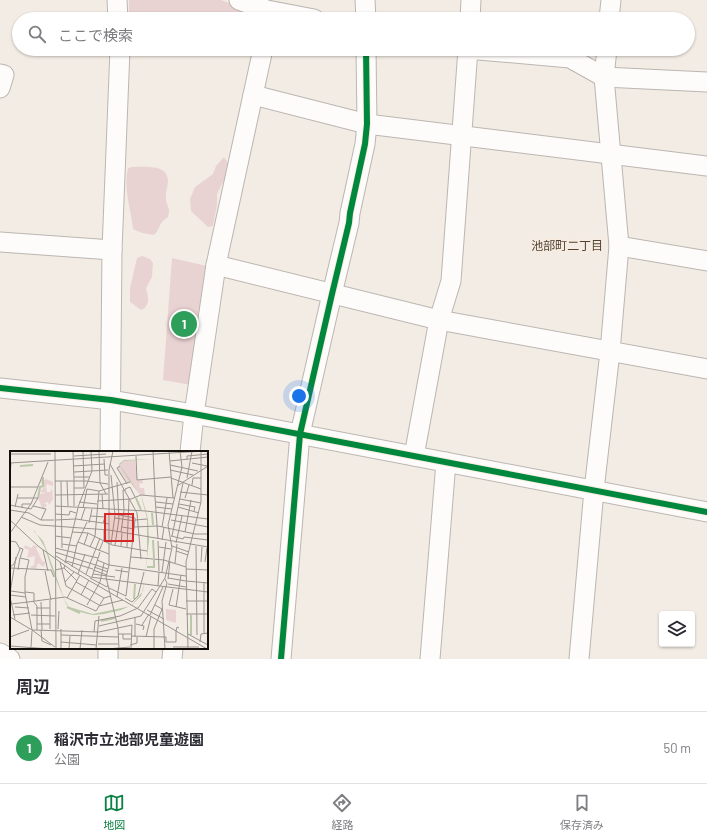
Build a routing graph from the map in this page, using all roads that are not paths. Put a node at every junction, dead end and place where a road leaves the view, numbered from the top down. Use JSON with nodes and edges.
{"nodes":[{"id":1,"x":117,"y":0,"type":"edge"},
{"id":2,"x":239,"y":0,"type":"edge"},
{"id":3,"x":365,"y":0,"type":"edge"},
{"id":4,"x":471,"y":0,"type":"edge"},
{"id":5,"x":611,"y":0,"type":"edge"},
{"id":6,"x":266,"y":10,"type":"edge"},
{"id":7,"x":118,"y":12,"type":"edge"},
{"id":8,"x":277,"y":12,"type":"edge"},
{"id":9,"x":366,"y":12,"type":"edge"},
{"id":10,"x":470,"y":12,"type":"edge"},
{"id":11,"x":610,"y":12,"type":"edge"},
{"id":12,"x":120,"y":56,"type":"edge"},
{"id":13,"x":261,"y":56,"type":"edge"},
{"id":14,"x":366,"y":56,"type":"edge"},
{"id":15,"x":468,"y":56,"type":"edge"},
{"id":16,"x":547,"y":56,"type":"edge"},
{"id":17,"x":606,"y":56,"type":"edge"},
{"id":18,"x":0,"y":74,"type":"edge"},
{"id":19,"x":604,"y":77,"type":"junction"},
{"id":20,"x":707,"y":82,"type":"edge"},
{"id":21,"x":0,"y":88,"type":"edge"},
{"id":22,"x":253,"y":95,"type":"junction"},
{"id":23,"x":367,"y":124,"type":"junction"},
{"id":24,"x":462,"y":136,"type":"junction"},
{"id":25,"x":610,"y":154,"type":"junction"},
{"id":26,"x":707,"y":166,"type":"edge"},
{"id":27,"x":0,"y":242,"type":"edge"},
{"id":28,"x":619,"y":246,"type":"junction"},
{"id":29,"x":112,"y":250,"type":"junction"},
{"id":30,"x":707,"y":261,"type":"edge"},
{"id":31,"x":216,"y":265,"type":"junction"},
{"id":32,"x":332,"y":294,"type":"junction"},
{"id":33,"x":438,"y":320,"type":"junction"},
{"id":34,"x":610,"y":352,"type":"junction"},
{"id":35,"x":707,"y":369,"type":"edge"},
{"id":36,"x":0,"y":388,"type":"edge"},
{"id":37,"x":111,"y":400,"type":"junction"},
{"id":38,"x":194,"y":414,"type":"junction"},
{"id":39,"x":300,"y":434,"type":"junction"},
{"id":40,"x":110,"y":451,"type":"edge"},
{"id":41,"x":190,"y":451,"type":"edge"},
{"id":42,"x":414,"y":456,"type":"junction"},
{"id":43,"x":446,"y":462,"type":"junction"},
{"id":44,"x":594,"y":490,"type":"junction"},
{"id":45,"x":707,"y":512,"type":"edge"},
{"id":46,"x":173,"y":649,"type":"edge"},
{"id":47,"x":0,"y":653,"type":"edge"},
{"id":48,"x":10,"y":659,"type":"edge"},
{"id":49,"x":172,"y":659,"type":"edge"},
{"id":50,"x":281,"y":659,"type":"edge"},
{"id":51,"x":430,"y":659,"type":"edge"},
{"id":52,"x":579,"y":659,"type":"edge"}],
"edges":[{"from":1,"to":7,"type":"street"},
{"from":2,"to":6,"type":"street"},
{"from":3,"to":9,"type":"street"},
{"from":4,"to":10,"type":"street"},
{"from":5,"to":11,"type":"street"},
{"from":6,"to":8,"type":"street"},
{"from":12,"to":29,"type":"street"},
{"from":13,"to":22,"type":"street"},
{"from":14,"to":23,"type":"street"},
{"from":15,"to":24,"type":"street"},
{"from":16,"to":19,"type":"street"},
{"from":17,"to":19,"type":"street"},
{"from":18,"to":21,"type":"street"},
{"from":19,"to":20,"type":"street"},
{"from":19,"to":25,"type":"street"},
{"from":22,"to":23,"type":"street"},
{"from":22,"to":31,"type":"street"},
{"from":23,"to":24,"type":"street"},
{"from":23,"to":32,"type":"street"},
{"from":24,"to":25,"type":"street"},
{"from":24,"to":33,"type":"street"},
{"from":25,"to":26,"type":"street"},
{"from":25,"to":28,"type":"street"},
{"from":27,"to":29,"type":"street"},
{"from":28,"to":30,"type":"street"},
{"from":28,"to":34,"type":"street"},
{"from":29,"to":37,"type":"street"},
{"from":31,"to":32,"type":"street"},
{"from":31,"to":38,"type":"street"},
{"from":32,"to":33,"type":"street"},
{"from":32,"to":39,"type":"street"},
{"from":33,"to":34,"type":"street"},
{"from":33,"to":42,"type":"street"},
{"from":34,"to":35,"type":"street"},
{"from":34,"to":44,"type":"street"},
{"from":36,"to":37,"type":"street"},
{"from":37,"to":38,"type":"street"},
{"from":37,"to":40,"type":"street"},
{"from":38,"to":39,"type":"street"},
{"from":38,"to":41,"type":"street"},
{"from":39,"to":42,"type":"street"},
{"from":39,"to":50,"type":"street"},
{"from":42,"to":43,"type":"street"},
{"from":43,"to":44,"type":"street"},
{"from":43,"to":51,"type":"street"},
{"from":44,"to":45,"type":"street"},
{"from":44,"to":52,"type":"street"},
{"from":46,"to":49,"type":"street"},
{"from":47,"to":48,"type":"street"}]}
